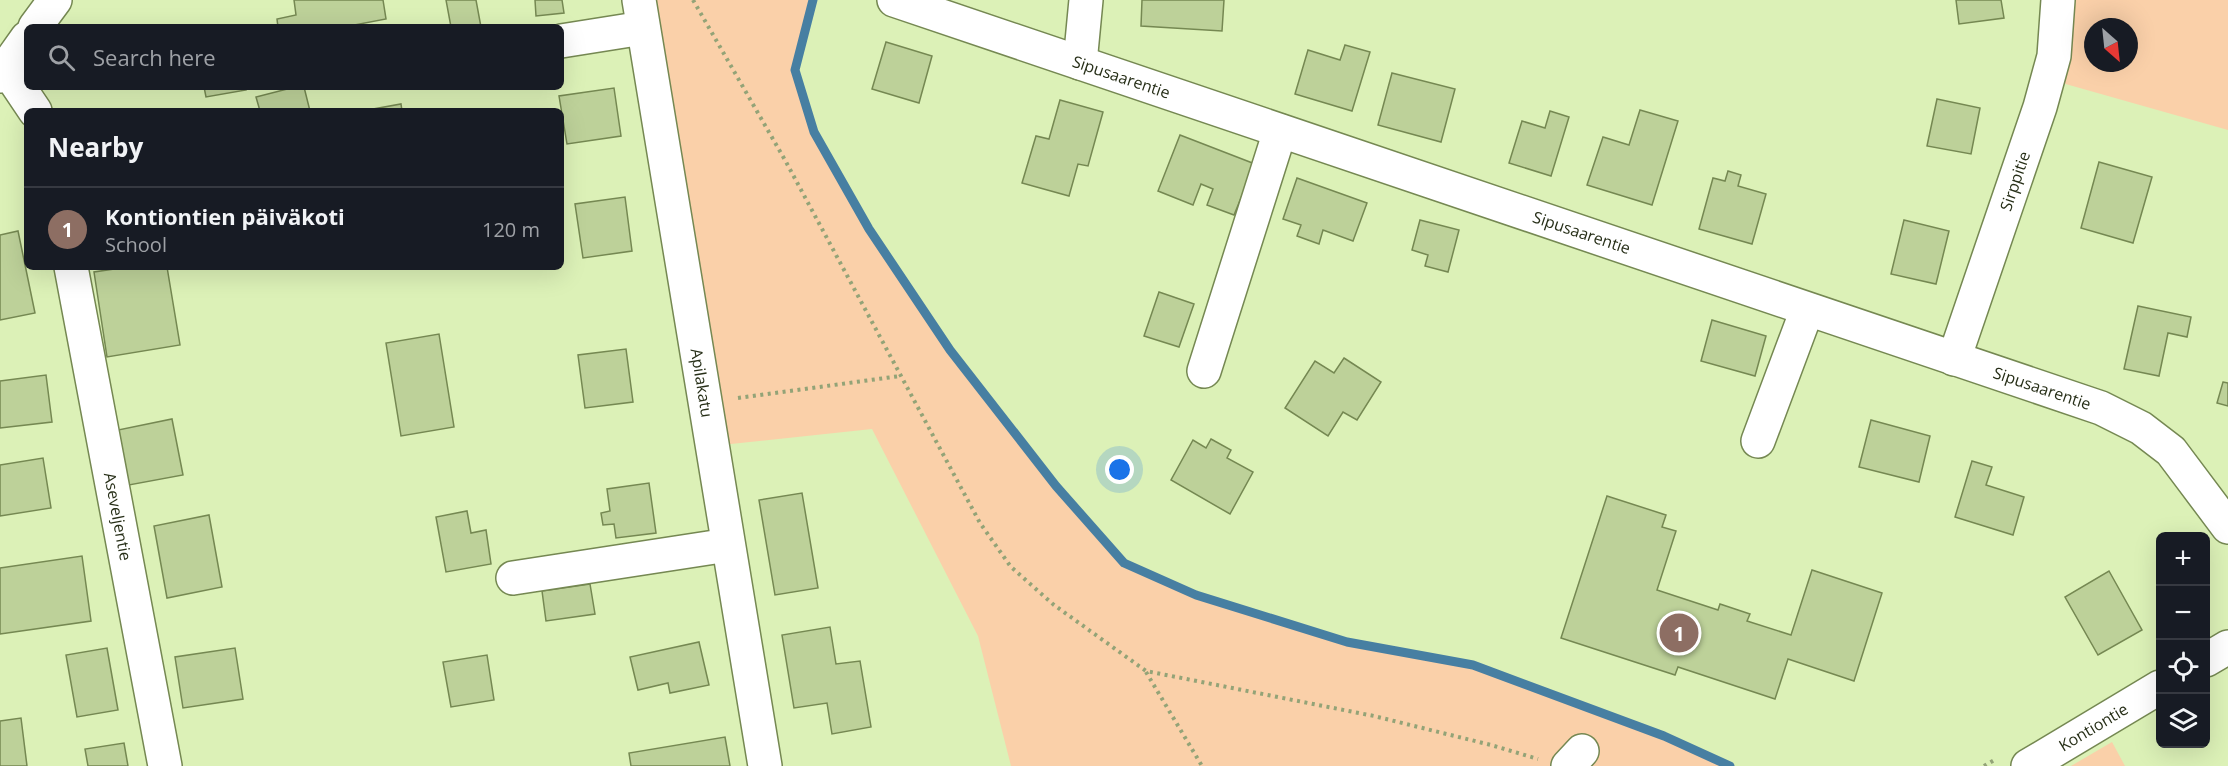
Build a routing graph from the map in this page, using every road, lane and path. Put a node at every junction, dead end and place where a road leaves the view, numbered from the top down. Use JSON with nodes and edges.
{"nodes":[{"id":1,"x":55,"y":0,"type":"edge"},
{"id":2,"x":693,"y":0,"type":"edge"},
{"id":3,"x":894,"y":0,"type":"edge"},
{"id":4,"x":1086,"y":0,"type":"edge"},
{"id":5,"x":2058,"y":0,"type":"edge"},
{"id":6,"x":641,"y":14,"type":"edge"},
{"id":7,"x":37,"y":24,"type":"edge"},
{"id":8,"x":564,"y":40,"type":"edge"},
{"id":9,"x":24,"y":42,"type":"edge"},
{"id":10,"x":1080,"y":63,"type":"junction"},
{"id":11,"x":3,"y":72,"type":"edge"},
{"id":12,"x":33,"y":108,"type":"edge"},
{"id":13,"x":1280,"y":131,"type":"junction"},
{"id":14,"x":71,"y":270,"type":"edge"},
{"id":15,"x":1807,"y":310,"type":"junction"},
{"id":16,"x":1954,"y":359,"type":"junction"},
{"id":17,"x":1204,"y":371,"type":"dead end"},
{"id":18,"x":900,"y":376,"type":"junction"},
{"id":19,"x":705,"y":402,"type":"junction"},
{"id":20,"x":1758,"y":441,"type":"dead end"},
{"id":21,"x":2228,"y":527,"type":"edge"},
{"id":22,"x":728,"y":545,"type":"junction"},
{"id":23,"x":513,"y":578,"type":"dead end"},
{"id":24,"x":2228,"y":647,"type":"edge"},
{"id":25,"x":2210,"y":657,"type":"edge"},
{"id":26,"x":1146,"y":671,"type":"junction"},
{"id":27,"x":2156,"y":689,"type":"edge"},
{"id":28,"x":1566,"y":760,"type":"edge"},
{"id":29,"x":165,"y":766,"type":"edge"},
{"id":30,"x":765,"y":766,"type":"edge"},
{"id":31,"x":1202,"y":766,"type":"edge"},
{"id":32,"x":2028,"y":766,"type":"edge"}],
"edges":[{"from":1,"to":7,"type":"street"},
{"from":2,"to":18,"type":"path"},
{"from":3,"to":10,"type":"street","name":"Sipusaarentie"},
{"from":4,"to":10,"type":"street"},
{"from":5,"to":16,"type":"street","name":"Sirppitie"},
{"from":6,"to":8,"type":"street"},
{"from":6,"to":19,"type":"street","name":"Apilakatu"},
{"from":9,"to":11,"type":"street"},
{"from":10,"to":13,"type":"street","name":"Sipusaarentie"},
{"from":11,"to":12,"type":"street"},
{"from":13,"to":15,"type":"street","name":"Sipusaarentie"},
{"from":13,"to":17,"type":"street"},
{"from":14,"to":29,"type":"street","name":"Aseveljentie"},
{"from":15,"to":16,"type":"street","name":"Sipusaarentie"},
{"from":15,"to":20,"type":"street"},
{"from":16,"to":21,"type":"street","name":"Sipusaarentie"},
{"from":18,"to":19,"type":"path"},
{"from":18,"to":26,"type":"path"},
{"from":19,"to":22,"type":"street","name":"Apilakatu"},
{"from":22,"to":23,"type":"street"},
{"from":22,"to":30,"type":"street","name":"Apilakatu"},
{"from":24,"to":25,"type":"street"},
{"from":26,"to":28,"type":"path"},
{"from":26,"to":31,"type":"path"},
{"from":27,"to":32,"type":"street","name":"Kontiontie"}]}
